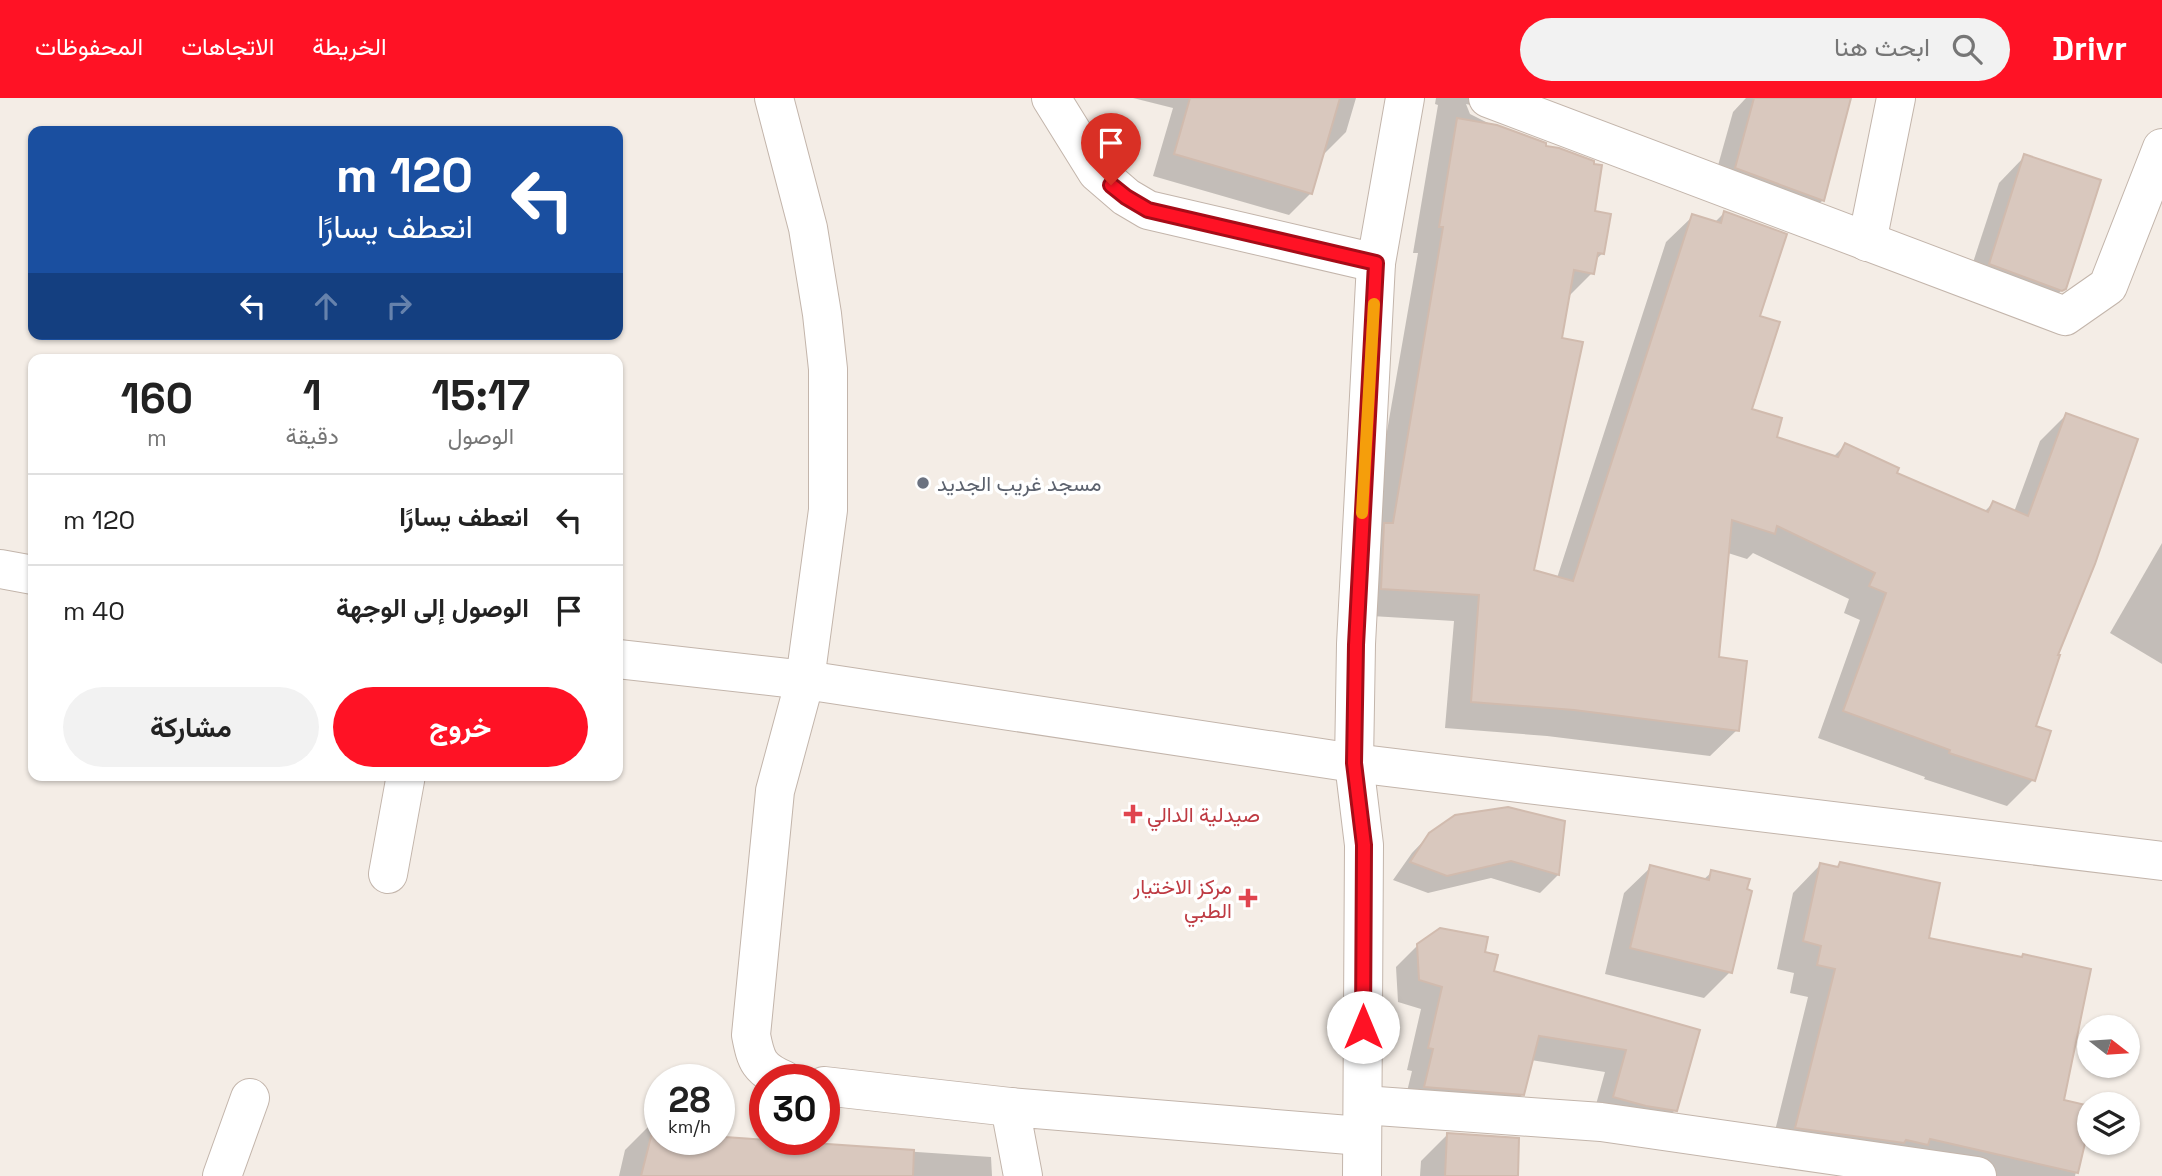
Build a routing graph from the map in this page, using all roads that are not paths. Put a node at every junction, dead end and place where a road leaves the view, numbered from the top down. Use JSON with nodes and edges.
{"nodes":[{"id":1,"x":774,"y":98,"type":"edge"},
{"id":2,"x":1051,"y":98,"type":"edge"},
{"id":3,"x":1405,"y":98,"type":"edge"},
{"id":4,"x":1488,"y":98,"type":"edge"},
{"id":5,"x":1896,"y":98,"type":"edge"},
{"id":6,"x":2162,"y":148,"type":"edge"},
{"id":7,"x":1867,"y":242,"type":"junction"},
{"id":8,"x":1376,"y":263,"type":"junction"},
{"id":9,"x":0,"y":569,"type":"edge"},
{"id":10,"x":28,"y":574,"type":"edge"},
{"id":11,"x":623,"y":660,"type":"edge"},
{"id":12,"x":805,"y":680,"type":"junction"},
{"id":13,"x":1354,"y":763,"type":"junction"},
{"id":14,"x":405,"y":781,"type":"edge"},
{"id":15,"x":2162,"y":861,"type":"edge"},
{"id":16,"x":388,"y":874,"type":"dead end"},
{"id":17,"x":759,"y":1064,"type":"edge"},
{"id":18,"x":840,"y":1088,"type":"edge"},
{"id":19,"x":250,"y":1098,"type":"dead end"},
{"id":20,"x":1010,"y":1107,"type":"junction"},
{"id":21,"x":1362,"y":1121,"type":"junction"},
{"id":22,"x":222,"y":1176,"type":"edge"},
{"id":23,"x":1023,"y":1176,"type":"edge"},
{"id":24,"x":1362,"y":1176,"type":"edge"},
{"id":25,"x":1977,"y":1176,"type":"edge"}],
"edges":[{"from":1,"to":12,"type":"street"},
{"from":2,"to":8,"type":"street"},
{"from":3,"to":8,"type":"street"},
{"from":4,"to":7,"type":"street"},
{"from":5,"to":7,"type":"street"},
{"from":6,"to":7,"type":"street"},
{"from":8,"to":13,"type":"street"},
{"from":9,"to":10,"type":"street"},
{"from":11,"to":12,"type":"street"},
{"from":12,"to":13,"type":"street"},
{"from":12,"to":17,"type":"street"},
{"from":13,"to":15,"type":"street"},
{"from":13,"to":21,"type":"street"},
{"from":14,"to":16,"type":"street"},
{"from":18,"to":20,"type":"street"},
{"from":19,"to":22,"type":"street"},
{"from":20,"to":21,"type":"street"},
{"from":20,"to":23,"type":"street"},
{"from":21,"to":24,"type":"street"},
{"from":21,"to":25,"type":"street"}]}
